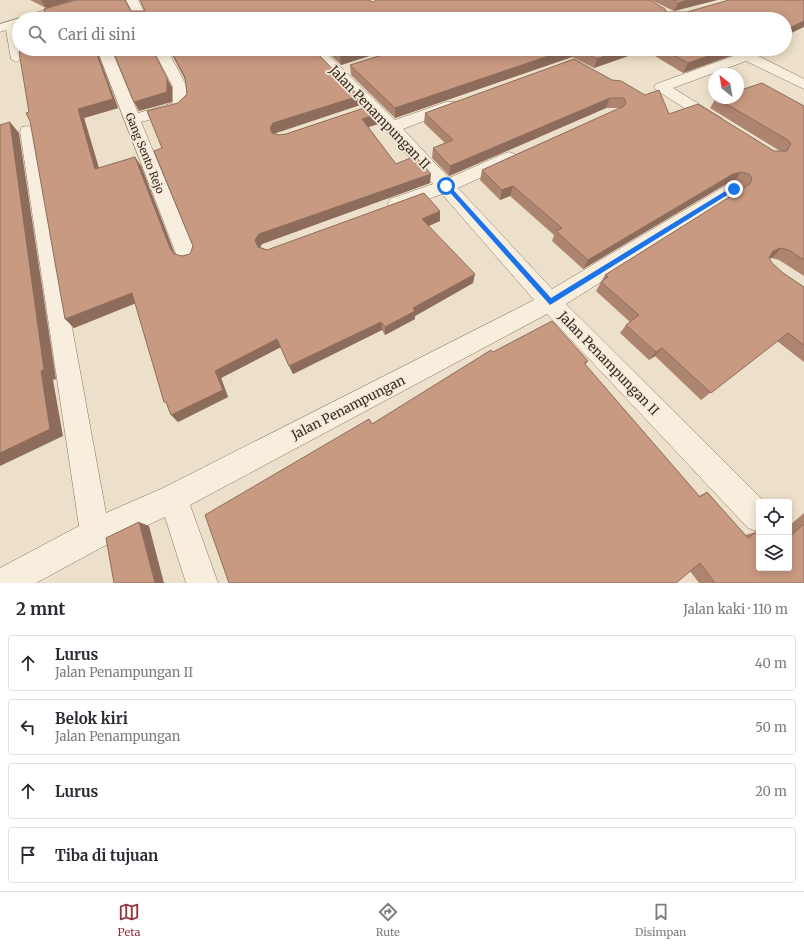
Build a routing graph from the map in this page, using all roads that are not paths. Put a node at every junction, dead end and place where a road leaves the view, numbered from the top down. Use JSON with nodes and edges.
{"nodes":[{"id":1,"x":132,"y":0,"type":"edge"},
{"id":2,"x":86,"y":6,"type":"edge"},
{"id":3,"x":59,"y":12,"type":"edge"},
{"id":4,"x":138,"y":12,"type":"edge"},
{"id":5,"x":10,"y":25,"type":"edge"},
{"id":6,"x":12,"y":37,"type":"edge"},
{"id":7,"x":15,"y":56,"type":"edge"},
{"id":8,"x":107,"y":56,"type":"edge"},
{"id":9,"x":164,"y":56,"type":"edge"},
{"id":10,"x":325,"y":56,"type":"edge"},
{"id":11,"x":731,"y":56,"type":"edge"},
{"id":12,"x":748,"y":56,"type":"edge"},
{"id":13,"x":16,"y":60,"type":"dead end"},
{"id":14,"x":804,"y":85,"type":"edge"},
{"id":15,"x":466,"y":100,"type":"edge"},
{"id":16,"x":132,"y":120,"type":"junction"},
{"id":17,"x":392,"y":127,"type":"junction"},
{"id":18,"x":28,"y":131,"type":"edge"},
{"id":19,"x":732,"y":131,"type":"edge"},
{"id":20,"x":526,"y":150,"type":"edge"},
{"id":21,"x":446,"y":186,"type":"junction"},
{"id":22,"x":734,"y":189,"type":"edge"},
{"id":23,"x":380,"y":210,"type":"edge"},
{"id":24,"x":187,"y":256,"type":"edge"},
{"id":25,"x":550,"y":302,"type":"junction"},
{"id":26,"x":173,"y":498,"type":"junction"},
{"id":27,"x":756,"y":514,"type":"edge"},
{"id":28,"x":94,"y":534,"type":"junction"},
{"id":29,"x":4,"y":583,"type":"edge"},
{"id":30,"x":202,"y":583,"type":"edge"}],
"edges":[{"from":1,"to":4,"type":"street"},
{"from":2,"to":3,"type":"street"},
{"from":5,"to":6,"type":"lane"},
{"from":7,"to":13,"type":"lane"},
{"from":8,"to":16,"type":"street","name":"Gang Sento Rejo"},
{"from":9,"to":16,"type":"street"},
{"from":10,"to":17,"type":"street","name":"Jalan Penampungan II"},
{"from":11,"to":19,"type":"street"},
{"from":12,"to":14,"type":"street"},
{"from":15,"to":17,"type":"street"},
{"from":16,"to":24,"type":"street","name":"Gang Sento Rejo"},
{"from":17,"to":21,"type":"street","name":"Jalan Penampungan II"},
{"from":18,"to":28,"type":"street"},
{"from":20,"to":21,"type":"street"},
{"from":21,"to":23,"type":"street"},
{"from":21,"to":25,"type":"street","name":"Jalan Penampungan II"},
{"from":22,"to":25,"type":"street","name":"Jalan Penampungan"},
{"from":25,"to":26,"type":"street","name":"Jalan Penampungan"},
{"from":25,"to":27,"type":"street","name":"Jalan Penampungan II"},
{"from":26,"to":28,"type":"street","name":"Jalan Penampungan"},
{"from":26,"to":30,"type":"street"},
{"from":28,"to":29,"type":"street","name":"Jalan Penampungan"}]}
